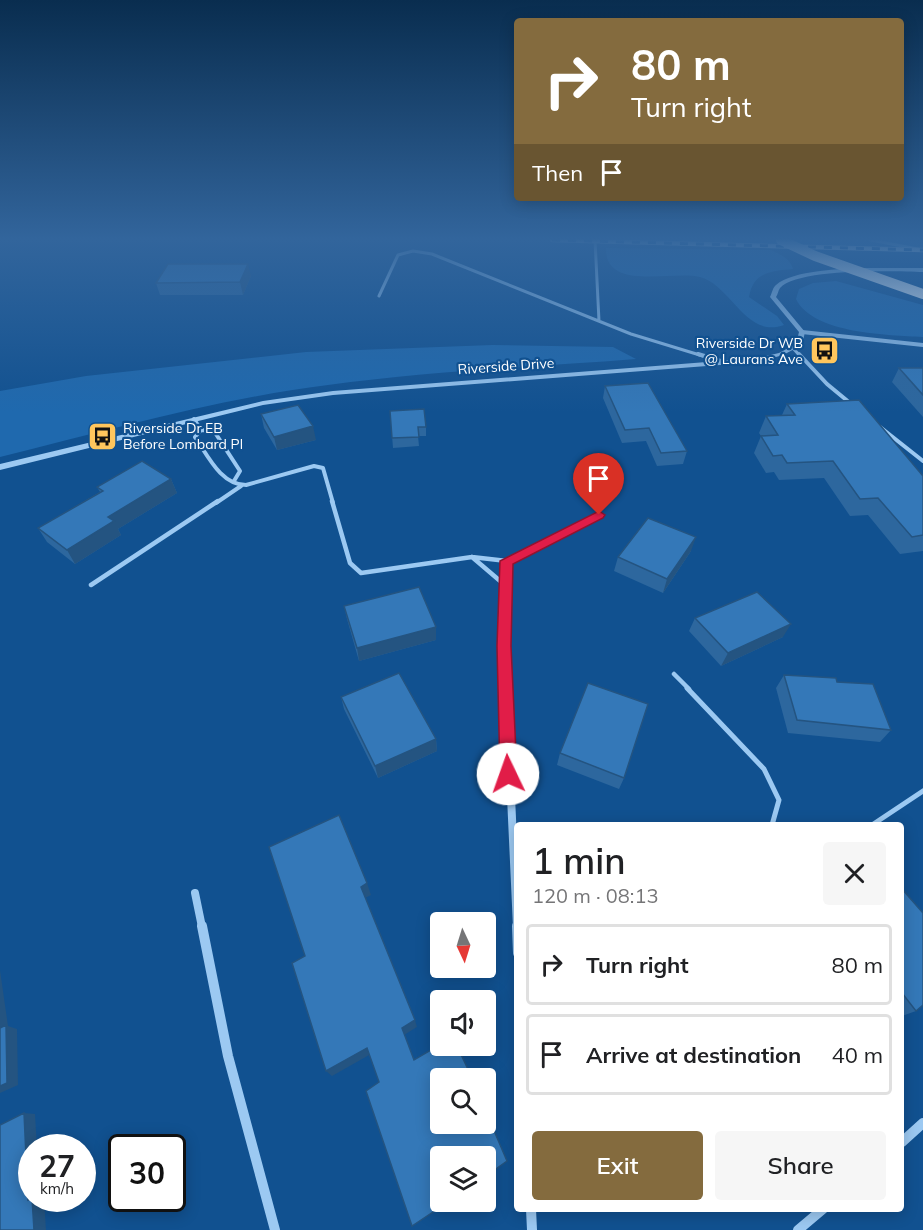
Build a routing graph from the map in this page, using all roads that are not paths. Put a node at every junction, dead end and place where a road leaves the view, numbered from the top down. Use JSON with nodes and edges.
{"nodes":[{"id":1,"x":542,"y":297,"type":"edge"},
{"id":2,"x":598,"y":297,"type":"edge"},
{"id":3,"x":773,"y":297,"type":"edge"},
{"id":4,"x":599,"y":321,"type":"junction"},
{"id":5,"x":802,"y":332,"type":"junction"},
{"id":6,"x":923,"y":345,"type":"edge"},
{"id":7,"x":793,"y":348,"type":"junction"},
{"id":8,"x":724,"y":362,"type":"junction"},
{"id":9,"x":858,"y":409,"type":"edge"},
{"id":10,"x":194,"y":419,"type":"junction"},
{"id":11,"x":876,"y":424,"type":"edge"},
{"id":12,"x":201,"y":430,"type":"junction"},
{"id":13,"x":923,"y":461,"type":"edge"},
{"id":14,"x":0,"y":466,"type":"edge"},
{"id":15,"x":234,"y":481,"type":"junction"},
{"id":16,"x":241,"y":486,"type":"junction"},
{"id":17,"x":599,"y":515,"type":"dead end"},
{"id":18,"x":472,"y":557,"type":"junction"},
{"id":19,"x":507,"y":561,"type":"junction"},
{"id":20,"x":91,"y":585,"type":"dead end"},
{"id":21,"x":506,"y":586,"type":"junction"},
{"id":22,"x":674,"y":674,"type":"dead end"},
{"id":23,"x":923,"y":791,"type":"edge"},
{"id":24,"x":773,"y":822,"type":"edge"},
{"id":25,"x":876,"y":822,"type":"edge"},
{"id":26,"x":514,"y":871,"type":"edge"},
{"id":27,"x":195,"y":893,"type":"dead end"},
{"id":28,"x":923,"y":1123,"type":"edge"},
{"id":29,"x":904,"y":1140,"type":"edge"},
{"id":30,"x":531,"y":1212,"type":"edge"},
{"id":31,"x":819,"y":1212,"type":"edge"},
{"id":32,"x":274,"y":1230,"type":"edge"},
{"id":33,"x":532,"y":1230,"type":"edge"},
{"id":34,"x":798,"y":1230,"type":"edge"}],
"edges":[{"from":1,"to":4,"type":"lane"},
{"from":2,"to":4,"type":"lane"},
{"from":3,"to":5,"type":"street"},
{"from":4,"to":8,"type":"lane"},
{"from":5,"to":6,"type":"street"},
{"from":5,"to":7,"type":"street"},
{"from":7,"to":8,"type":"street","name":"Riverside Drive"},
{"from":7,"to":9,"type":"lane"},
{"from":8,"to":10,"type":"street","name":"Riverside Drive"},
{"from":10,"to":12,"type":"lane"},
{"from":10,"to":14,"type":"street","name":"Riverside Drive"},
{"from":11,"to":13,"type":"lane"},
{"from":12,"to":15,"type":"lane"},
{"from":12,"to":15,"type":"lane"},
{"from":15,"to":16,"type":"lane"},
{"from":16,"to":18,"type":"lane"},
{"from":16,"to":20,"type":"lane"},
{"from":17,"to":19,"type":"lane"},
{"from":18,"to":19,"type":"lane"},
{"from":18,"to":21,"type":"lane"},
{"from":19,"to":21,"type":"street"},
{"from":21,"to":26,"type":"street"},
{"from":22,"to":24,"type":"lane"},
{"from":23,"to":25,"type":"lane"},
{"from":27,"to":32,"type":"street"},
{"from":28,"to":29,"type":"street"},
{"from":30,"to":33,"type":"street"},
{"from":31,"to":34,"type":"street"}]}
